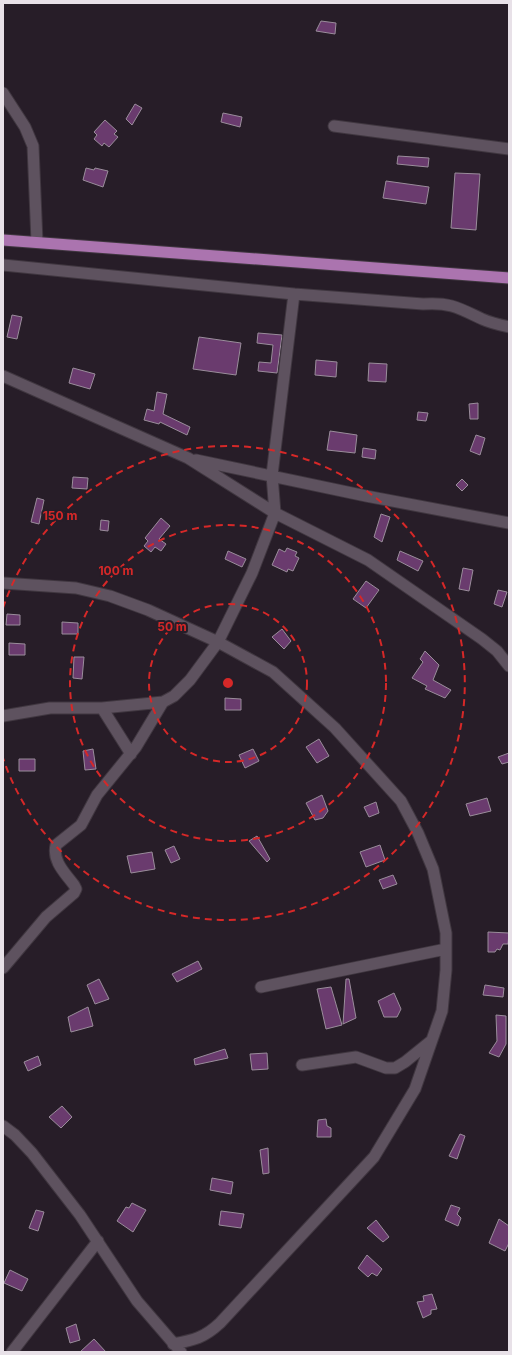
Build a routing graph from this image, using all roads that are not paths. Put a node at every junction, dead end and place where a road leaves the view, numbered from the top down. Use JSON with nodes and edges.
{"nodes":[{"id":1,"x":3,"y":93,"type":"edge"},
{"id":2,"x":334,"y":126,"type":"dead end"},
{"id":3,"x":509,"y":149,"type":"edge"},
{"id":4,"x":3,"y":240,"type":"edge"},
{"id":5,"x":37,"y":242,"type":"junction"},
{"id":6,"x":3,"y":265,"type":"edge"},
{"id":7,"x":509,"y":278,"type":"edge"},
{"id":8,"x":294,"y":294,"type":"junction"},
{"id":9,"x":509,"y":327,"type":"edge"},
{"id":10,"x":3,"y":376,"type":"edge"},
{"id":11,"x":188,"y":458,"type":"junction"},
{"id":12,"x":272,"y":476,"type":"junction"},
{"id":13,"x":275,"y":512,"type":"junction"},
{"id":14,"x":509,"y":523,"type":"edge"},
{"id":15,"x":3,"y":583,"type":"edge"},
{"id":16,"x":218,"y":642,"type":"junction"},
{"id":17,"x":509,"y":666,"type":"edge"},
{"id":18,"x":163,"y":702,"type":"junction"},
{"id":19,"x":102,"y":708,"type":"junction"},
{"id":20,"x":3,"y":716,"type":"edge"},
{"id":21,"x":131,"y":754,"type":"junction"},
{"id":22,"x":446,"y":949,"type":"junction"},
{"id":23,"x":3,"y":968,"type":"edge"},
{"id":24,"x":261,"y":987,"type":"dead end"},
{"id":25,"x":432,"y":1040,"type":"junction"},
{"id":26,"x":302,"y":1065,"type":"dead end"},
{"id":27,"x":3,"y":1126,"type":"edge"},
{"id":28,"x":98,"y":1241,"type":"junction"},
{"id":29,"x":177,"y":1348,"type":"edge"},
{"id":30,"x":12,"y":1352,"type":"edge"}],
"edges":[{"from":1,"to":5,"type":"street"},
{"from":2,"to":3,"type":"street"},
{"from":4,"to":5,"type":"main road"},
{"from":5,"to":7,"type":"main road"},
{"from":6,"to":8,"type":"street"},
{"from":8,"to":9,"type":"street"},
{"from":8,"to":12,"type":"street"},
{"from":10,"to":11,"type":"street"},
{"from":11,"to":12,"type":"street"},
{"from":11,"to":13,"type":"street"},
{"from":12,"to":13,"type":"street"},
{"from":12,"to":14,"type":"street"},
{"from":13,"to":16,"type":"street"},
{"from":13,"to":17,"type":"street"},
{"from":15,"to":16,"type":"street"},
{"from":16,"to":18,"type":"street"},
{"from":16,"to":22,"type":"street"},
{"from":18,"to":19,"type":"street"},
{"from":18,"to":21,"type":"street"},
{"from":19,"to":20,"type":"street"},
{"from":19,"to":21,"type":"street"},
{"from":21,"to":23,"type":"street"},
{"from":22,"to":24,"type":"street"},
{"from":22,"to":25,"type":"street"},
{"from":25,"to":26,"type":"street"},
{"from":25,"to":29,"type":"street"},
{"from":27,"to":28,"type":"street"},
{"from":28,"to":29,"type":"street"},
{"from":28,"to":30,"type":"street"}]}
